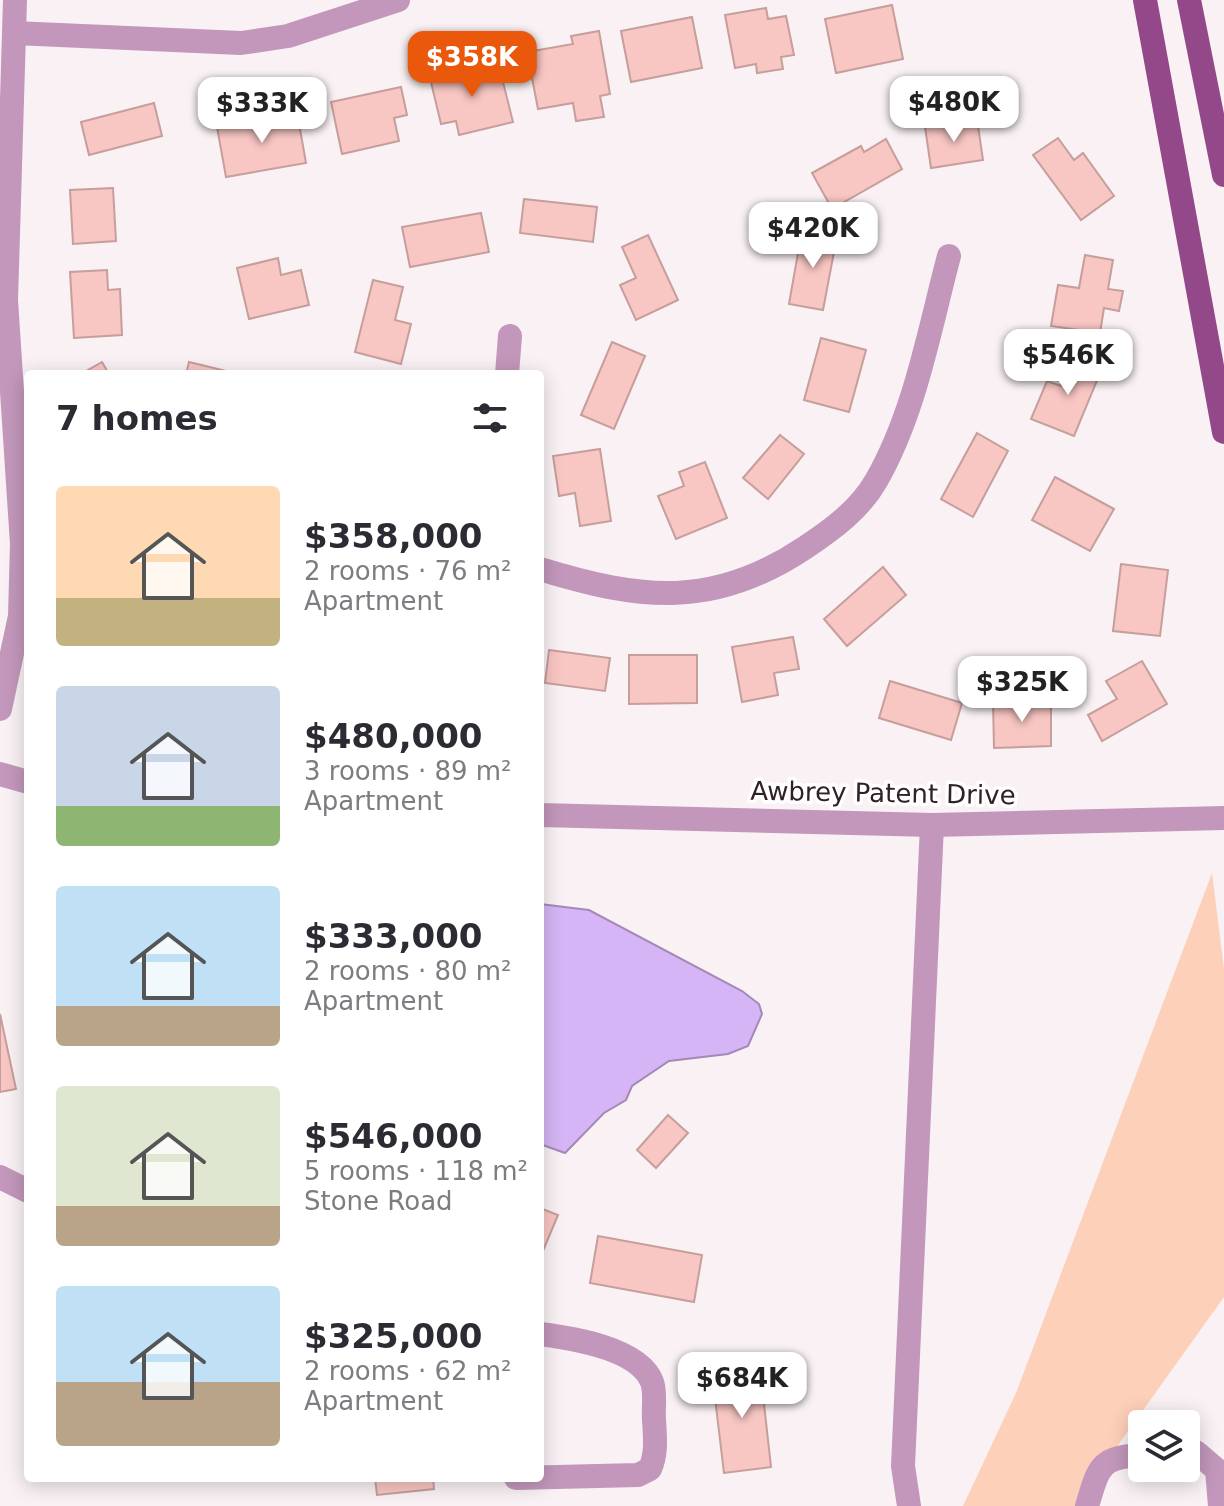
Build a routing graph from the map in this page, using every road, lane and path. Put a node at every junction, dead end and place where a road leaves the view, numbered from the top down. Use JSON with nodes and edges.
{"nodes":[{"id":1,"x":15,"y":0,"type":"edge"},
{"id":2,"x":398,"y":0,"type":"edge"},
{"id":3,"x":1145,"y":0,"type":"edge"},
{"id":4,"x":1189,"y":0,"type":"edge"},
{"id":5,"x":14,"y":33,"type":"junction"},
{"id":6,"x":1224,"y":175,"type":"edge"},
{"id":7,"x":949,"y":256,"type":"dead end"},
{"id":8,"x":510,"y":336,"type":"dead end"},
{"id":9,"x":507,"y":370,"type":"edge"},
{"id":10,"x":1224,"y":432,"type":"edge"},
{"id":11,"x":24,"y":500,"type":"edge"},
{"id":12,"x":24,"y":530,"type":"edge"},
{"id":13,"x":544,"y":570,"type":"edge"},
{"id":14,"x":0,"y":709,"type":"edge"},
{"id":15,"x":0,"y":774,"type":"edge"},
{"id":16,"x":24,"y":781,"type":"edge"},
{"id":17,"x":544,"y":815,"type":"edge"},
{"id":18,"x":1224,"y":818,"type":"edge"},
{"id":19,"x":932,"y":825,"type":"junction"},
{"id":20,"x":0,"y":1177,"type":"edge"},
{"id":21,"x":24,"y":1189,"type":"edge"},
{"id":22,"x":544,"y":1335,"type":"edge"},
{"id":23,"x":1200,"y":1455,"type":"edge"},
{"id":24,"x":1128,"y":1456,"type":"edge"},
{"id":25,"x":544,"y":1477,"type":"edge"},
{"id":26,"x":1088,"y":1502,"type":"edge"},
{"id":27,"x":909,"y":1506,"type":"edge"},
{"id":28,"x":1220,"y":1506,"type":"edge"}],
"edges":[{"from":1,"to":5,"type":"street"},
{"from":2,"to":5,"type":"street"},
{"from":3,"to":10,"type":"main road"},
{"from":4,"to":6,"type":"main road"},
{"from":5,"to":11,"type":"street"},
{"from":7,"to":13,"type":"street"},
{"from":8,"to":9,"type":"street"},
{"from":12,"to":14,"type":"street"},
{"from":15,"to":16,"type":"street"},
{"from":17,"to":19,"type":"street","name":"Awbrey Patent Drive"},
{"from":18,"to":19,"type":"street","name":"Awbrey Patent Drive"},
{"from":19,"to":27,"type":"street"},
{"from":20,"to":21,"type":"street"},
{"from":22,"to":25,"type":"street"},
{"from":23,"to":28,"type":"street"},
{"from":24,"to":26,"type":"street"}]}
